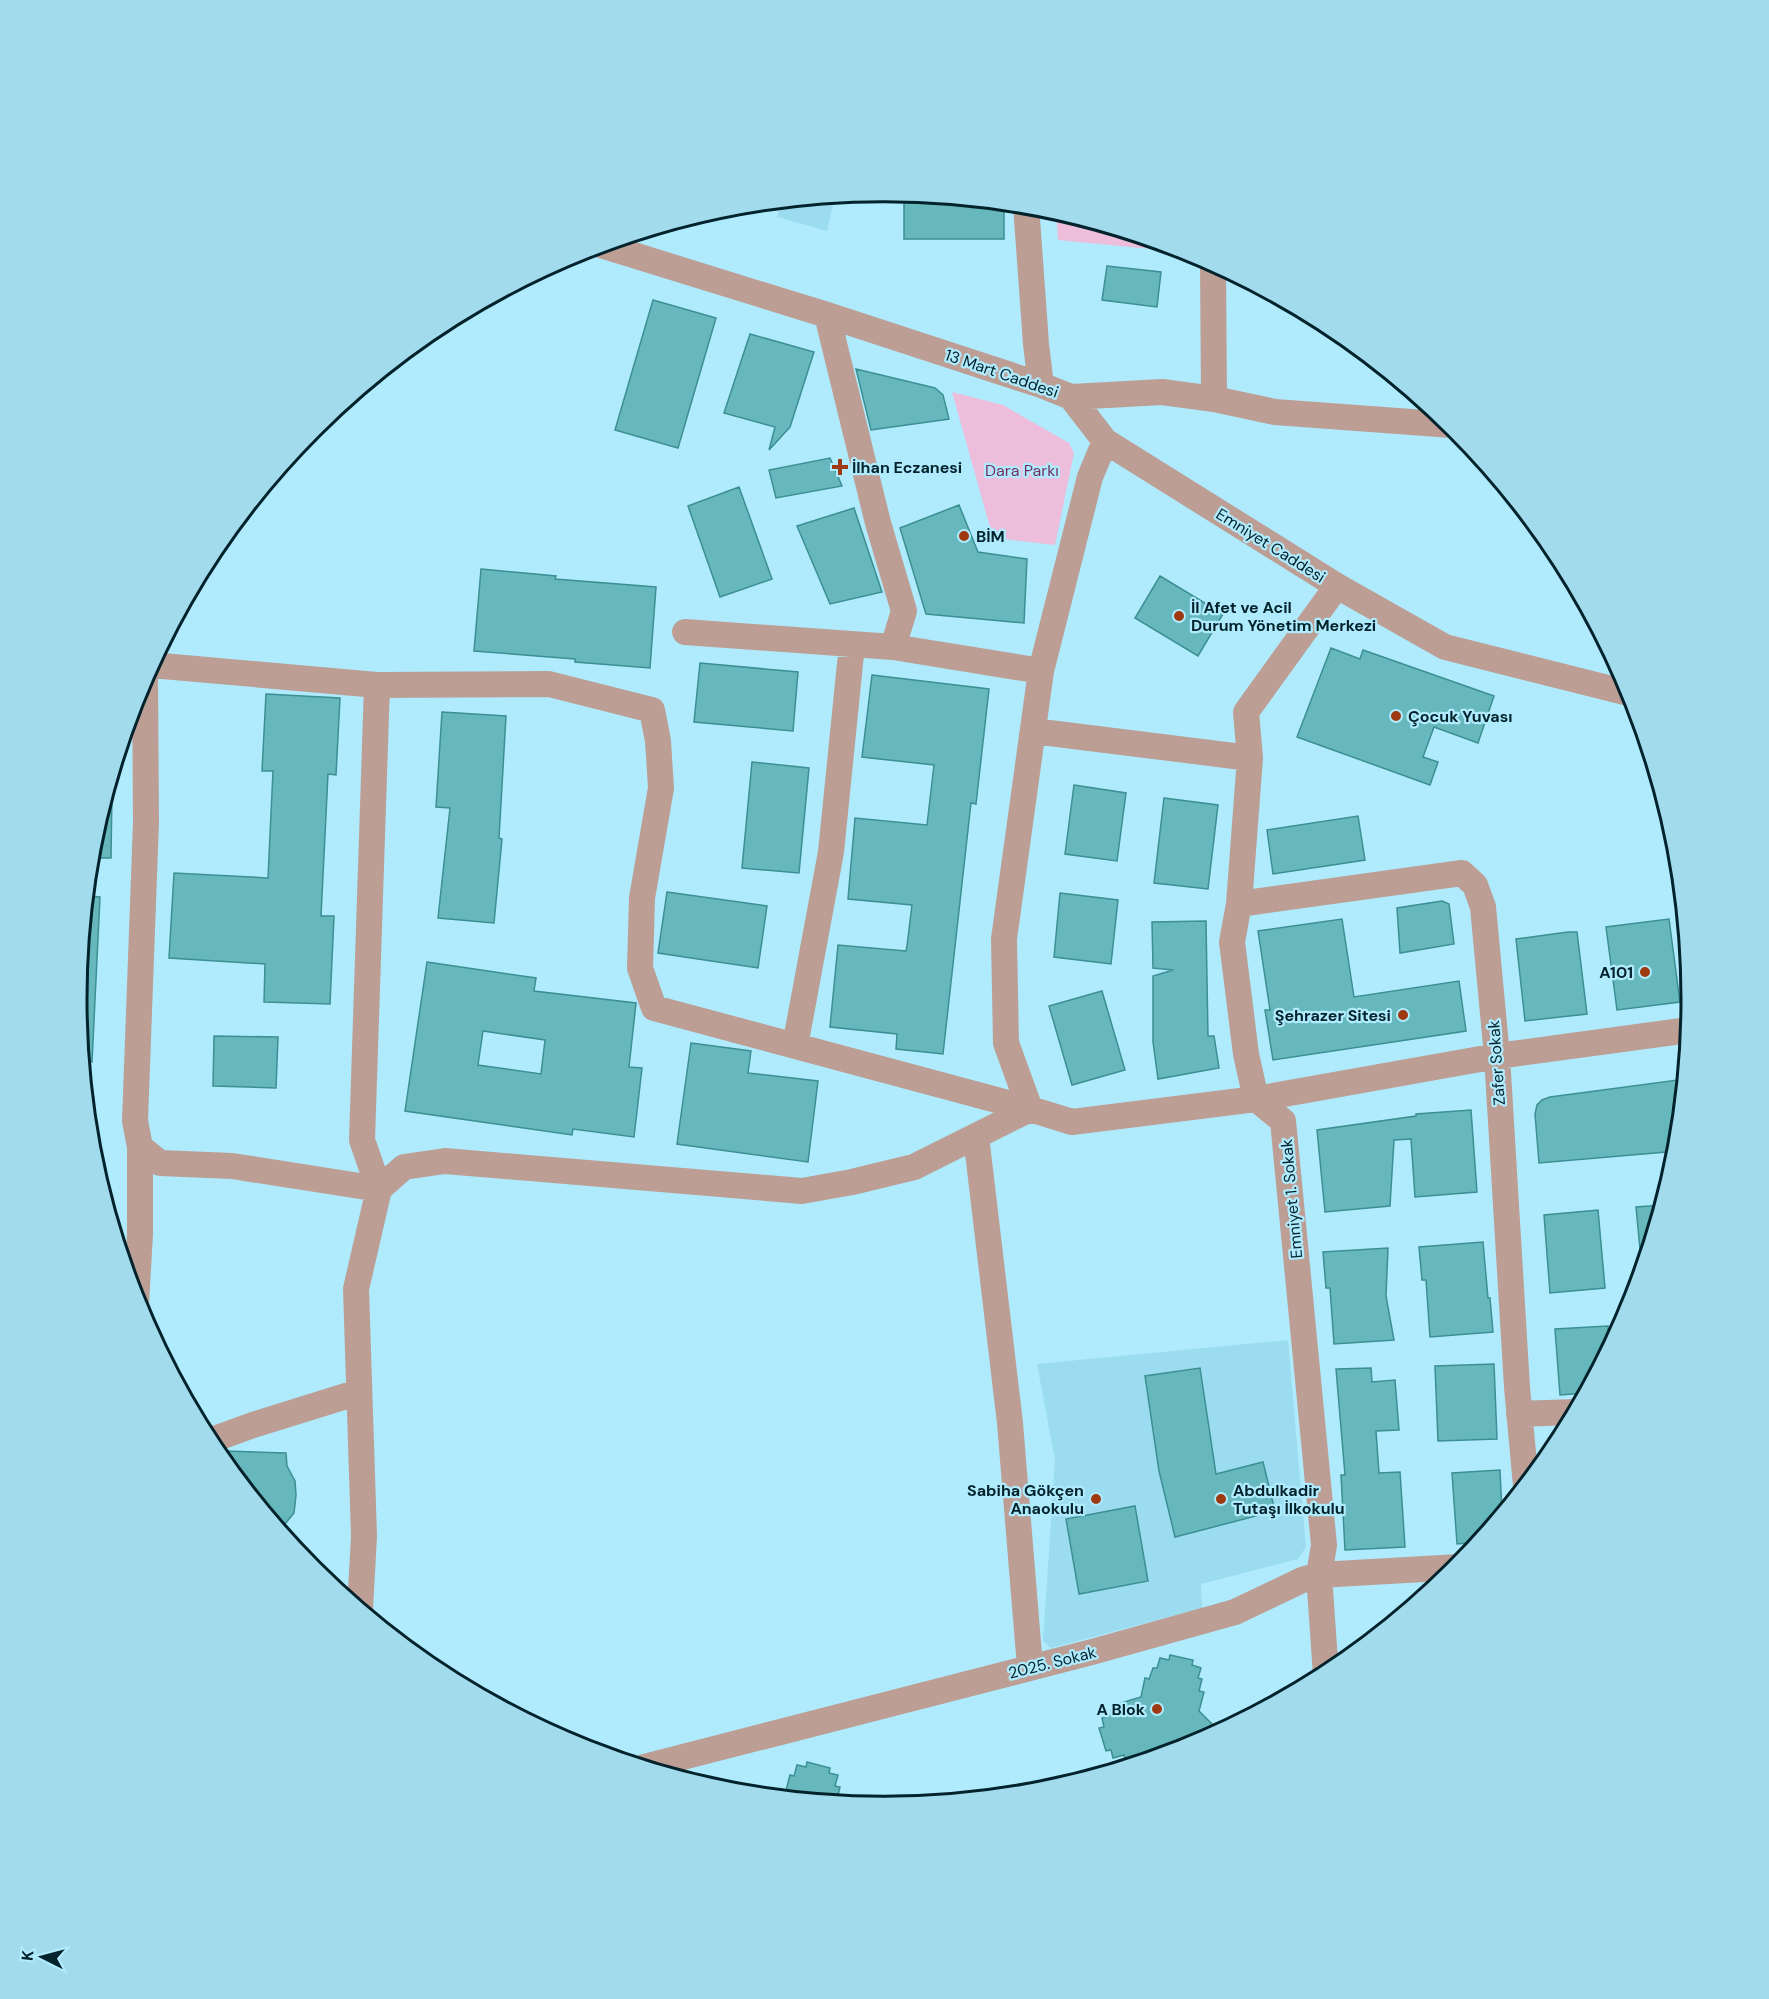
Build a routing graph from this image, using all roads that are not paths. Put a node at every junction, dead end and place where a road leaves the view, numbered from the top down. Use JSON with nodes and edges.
{"nodes":[{"id":1,"x":1027,"y":215,"type":"edge"},
{"id":2,"x":615,"y":249,"type":"edge"},
{"id":3,"x":1213,"y":273,"type":"edge"},
{"id":4,"x":827,"y":315,"type":"junction"},
{"id":5,"x":1041,"y":385,"type":"junction"},
{"id":6,"x":1071,"y":397,"type":"junction"},
{"id":7,"x":1214,"y":399,"type":"junction"},
{"id":8,"x":1435,"y":424,"type":"edge"},
{"id":9,"x":1105,"y":441,"type":"junction"},
{"id":10,"x":1337,"y":586,"type":"junction"},
{"id":11,"x":685,"y":632,"type":"dead end"},
{"id":12,"x":852,"y":644,"type":"junction"},
{"id":13,"x":893,"y":647,"type":"junction"},
{"id":14,"x":160,"y":667,"type":"edge"},
{"id":15,"x":1041,"y":671,"type":"junction"},
{"id":16,"x":377,"y":685,"type":"junction"},
{"id":17,"x":1620,"y":691,"type":"edge"},
{"id":18,"x":145,"y":701,"type":"edge"},
{"id":19,"x":1033,"y":731,"type":"junction"},
{"id":20,"x":1250,"y":758,"type":"junction"},
{"id":21,"x":1239,"y":904,"type":"junction"},
{"id":22,"x":1681,"y":1031,"type":"edge"},
{"id":23,"x":795,"y":1046,"type":"junction"},
{"id":24,"x":1497,"y":1056,"type":"junction"},
{"id":25,"x":1256,"y":1099,"type":"junction"},
{"id":26,"x":1030,"y":1109,"type":"junction"},
{"id":27,"x":976,"y":1136,"type":"junction"},
{"id":28,"x":140,"y":1147,"type":"junction"},
{"id":29,"x":379,"y":1189,"type":"junction"},
{"id":30,"x":137,"y":1278,"type":"edge"},
{"id":31,"x":359,"y":1392,"type":"junction"},
{"id":32,"x":1566,"y":1412,"type":"edge"},
{"id":33,"x":1519,"y":1414,"type":"junction"},
{"id":34,"x":218,"y":1438,"type":"edge"},
{"id":35,"x":1525,"y":1474,"type":"edge"},
{"id":36,"x":1443,"y":1568,"type":"edge"},
{"id":37,"x":1319,"y":1575,"type":"junction"},
{"id":38,"x":360,"y":1600,"type":"edge"},
{"id":39,"x":1325,"y":1665,"type":"edge"},
{"id":40,"x":1030,"y":1667,"type":"junction"},
{"id":41,"x":657,"y":1764,"type":"edge"}],
"edges":[{"from":1,"to":5,"type":"street"},
{"from":2,"to":4,"type":"street","name":"13 Mart Caddesi"},
{"from":3,"to":7,"type":"street"},
{"from":4,"to":5,"type":"street","name":"13 Mart Caddesi"},
{"from":4,"to":13,"type":"street"},
{"from":5,"to":6,"type":"street","name":"13 Mart Caddesi"},
{"from":6,"to":7,"type":"street","name":"13 Mart Caddesi"},
{"from":6,"to":9,"type":"street","name":"Emniyet Caddesi"},
{"from":7,"to":8,"type":"street","name":"13 Mart Caddesi"},
{"from":9,"to":10,"type":"street","name":"Emniyet Caddesi"},
{"from":9,"to":15,"type":"street"},
{"from":10,"to":17,"type":"street","name":"Emniyet Caddesi"},
{"from":10,"to":20,"type":"street"},
{"from":11,"to":12,"type":"street"},
{"from":12,"to":13,"type":"street"},
{"from":12,"to":23,"type":"street"},
{"from":13,"to":15,"type":"street"},
{"from":14,"to":16,"type":"street"},
{"from":15,"to":19,"type":"street"},
{"from":16,"to":23,"type":"street"},
{"from":16,"to":29,"type":"street"},
{"from":18,"to":28,"type":"street"},
{"from":19,"to":20,"type":"street"},
{"from":19,"to":26,"type":"street"},
{"from":20,"to":21,"type":"street"},
{"from":21,"to":24,"type":"street","name":"Zafer Sokak"},
{"from":21,"to":25,"type":"street"},
{"from":22,"to":24,"type":"street"},
{"from":23,"to":26,"type":"street"},
{"from":24,"to":25,"type":"street"},
{"from":24,"to":33,"type":"street","name":"Zafer Sokak"},
{"from":25,"to":26,"type":"street"},
{"from":25,"to":37,"type":"street","name":"Emniyet 1. Sokak"},
{"from":26,"to":27,"type":"street"},
{"from":27,"to":29,"type":"street"},
{"from":27,"to":40,"type":"street"},
{"from":28,"to":29,"type":"street"},
{"from":28,"to":30,"type":"street"},
{"from":29,"to":31,"type":"street"},
{"from":31,"to":34,"type":"street"},
{"from":31,"to":38,"type":"street"},
{"from":32,"to":33,"type":"street"},
{"from":33,"to":35,"type":"street","name":"Zafer Sokak"},
{"from":36,"to":37,"type":"street","name":"2025. Sokak"},
{"from":37,"to":39,"type":"street","name":"Emniyet 1. Sokak"},
{"from":37,"to":40,"type":"street","name":"2025. Sokak"},
{"from":40,"to":41,"type":"street","name":"2025. Sokak"}]}
